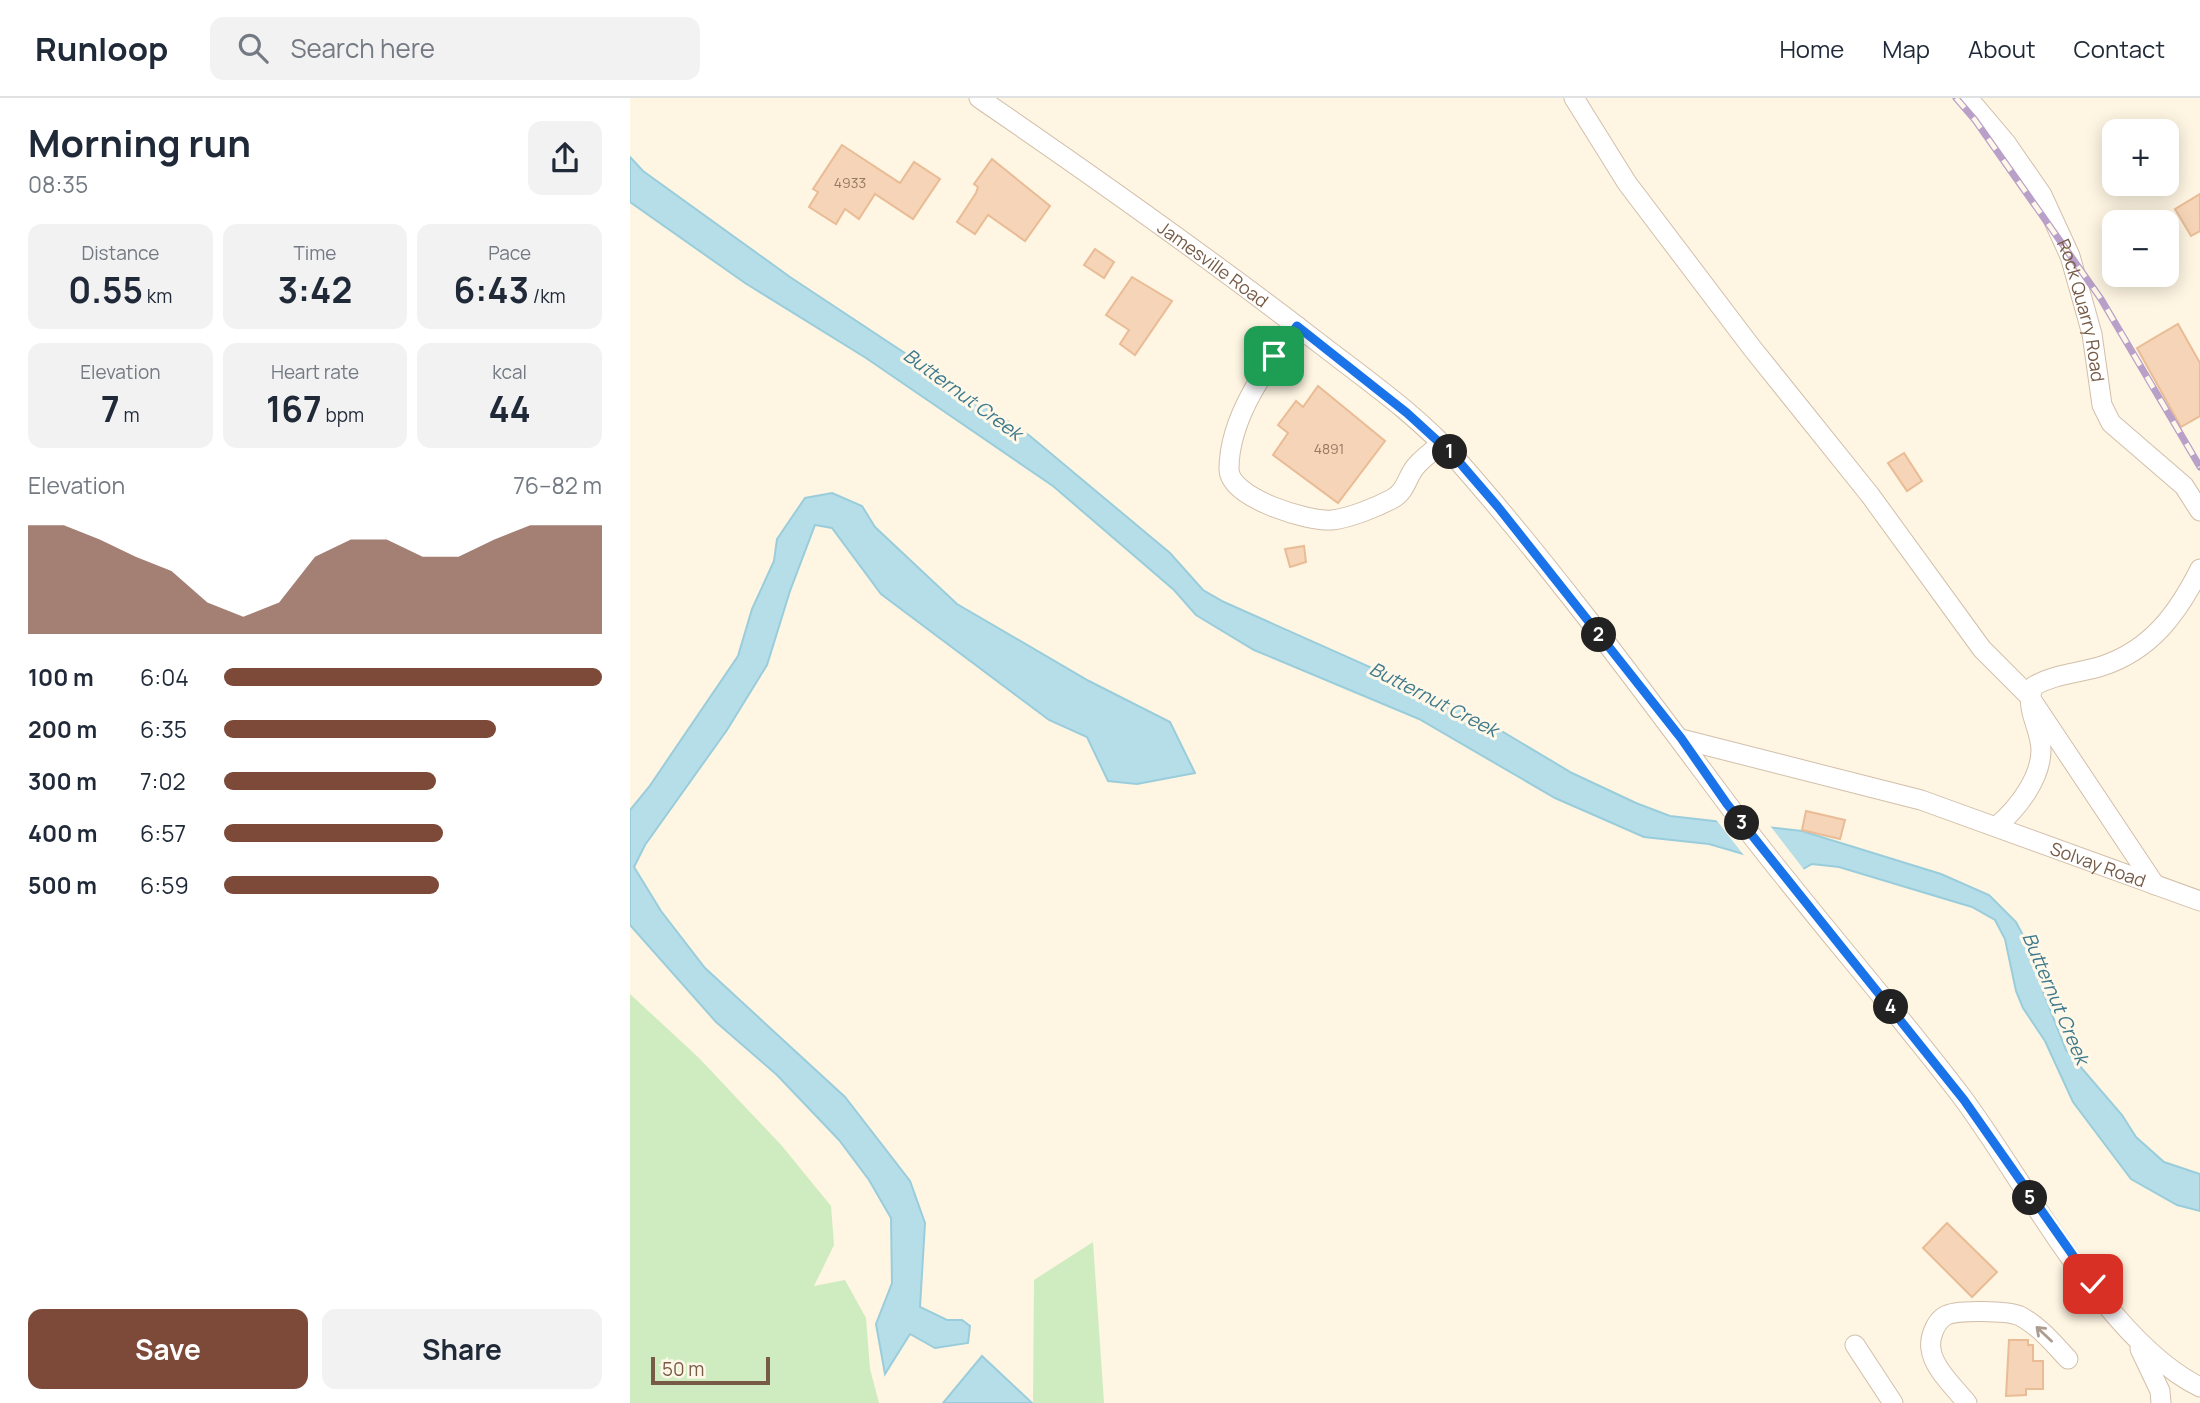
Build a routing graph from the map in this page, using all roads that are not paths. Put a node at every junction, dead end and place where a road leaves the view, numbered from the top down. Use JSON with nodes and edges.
{"nodes":[{"id":1,"x":979,"y":98,"type":"edge"},
{"id":2,"x":1574,"y":98,"type":"edge"},
{"id":3,"x":1968,"y":98,"type":"edge"},
{"id":4,"x":1297,"y":326,"type":"junction"},
{"id":5,"x":1441,"y":444,"type":"junction"},
{"id":6,"x":2200,"y":511,"type":"edge"},
{"id":7,"x":2200,"y":569,"type":"edge"},
{"id":8,"x":2029,"y":696,"type":"junction"},
{"id":9,"x":1681,"y":738,"type":"junction"},
{"id":10,"x":1997,"y":826,"type":"junction"},
{"id":11,"x":2155,"y":885,"type":"junction"},
{"id":12,"x":2200,"y":901,"type":"edge"},
{"id":13,"x":2126,"y":1328,"type":"junction"},
{"id":14,"x":1855,"y":1345,"type":"dead end"},
{"id":15,"x":2068,"y":1359,"type":"dead end"},
{"id":16,"x":2200,"y":1387,"type":"edge"},
{"id":17,"x":1893,"y":1403,"type":"edge"},
{"id":18,"x":1967,"y":1403,"type":"edge"},
{"id":19,"x":2161,"y":1403,"type":"edge"}],
"edges":[{"from":1,"to":4,"type":"street","name":"Jamesville Road"},
{"from":2,"to":8,"type":"street"},
{"from":3,"to":6,"type":"street","name":"Rock Quarry Road"},
{"from":4,"to":5,"type":"street","name":"Jamesville Road"},
{"from":4,"to":5,"type":"street"},
{"from":5,"to":9,"type":"street","name":"Jamesville Road"},
{"from":7,"to":8,"type":"street"},
{"from":8,"to":10,"type":"street"},
{"from":8,"to":11,"type":"street"},
{"from":9,"to":10,"type":"street"},
{"from":9,"to":13,"type":"street","name":"Jamesville Road"},
{"from":10,"to":11,"type":"street","name":"Solvay Road"},
{"from":11,"to":12,"type":"street","name":"Solvay Road"},
{"from":13,"to":16,"type":"street","name":"Jamesville Road"},
{"from":13,"to":19,"type":"street"},
{"from":14,"to":17,"type":"street"},
{"from":15,"to":18,"type":"street","one_way":true}]}
